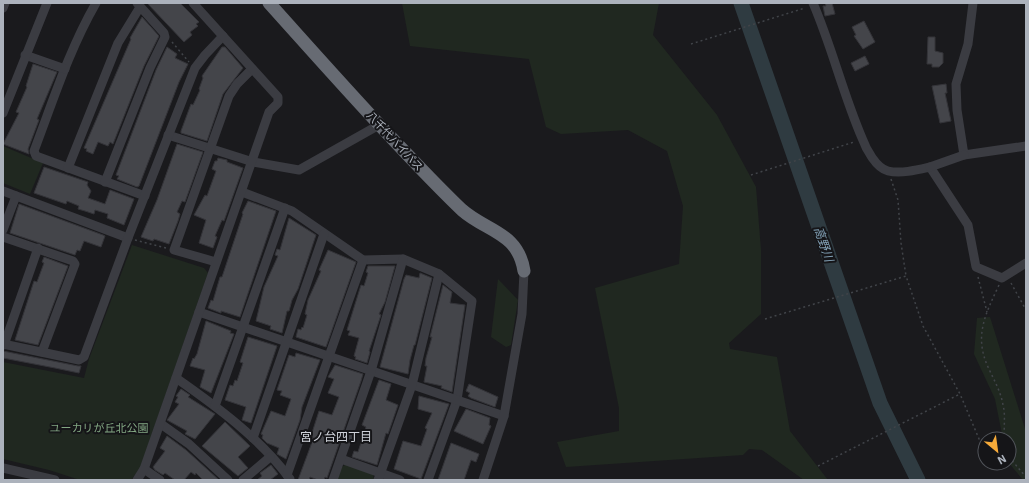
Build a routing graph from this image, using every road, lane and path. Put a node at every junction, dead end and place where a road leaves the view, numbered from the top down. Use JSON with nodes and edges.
{"nodes":[{"id":1,"x":5,"y":3,"type":"edge"},
{"id":2,"x":47,"y":3,"type":"edge"},
{"id":3,"x":96,"y":3,"type":"edge"},
{"id":4,"x":193,"y":3,"type":"edge"},
{"id":5,"x":268,"y":3,"type":"edge"},
{"id":6,"x":973,"y":3,"type":"edge"},
{"id":7,"x":814,"y":4,"type":"edge"},
{"id":8,"x":138,"y":5,"type":"edge"},
{"id":9,"x":3,"y":8,"type":"edge"},
{"id":10,"x":164,"y":33,"type":"junction"},
{"id":11,"x":223,"y":36,"type":"junction"},
{"id":12,"x":691,"y":44,"type":"dead end"},
{"id":13,"x":25,"y":55,"type":"junction"},
{"id":14,"x":191,"y":64,"type":"dead end"},
{"id":15,"x":65,"y":69,"type":"junction"},
{"id":16,"x":252,"y":69,"type":"junction"},
{"id":17,"x":3,"y":112,"type":"edge"},
{"id":18,"x":379,"y":124,"type":"junction"},
{"id":19,"x":168,"y":135,"type":"junction"},
{"id":20,"x":862,"y":140,"type":"junction"},
{"id":21,"x":1026,"y":146,"type":"edge"},
{"id":22,"x":211,"y":148,"type":"junction"},
{"id":23,"x":964,"y":155,"type":"junction"},
{"id":24,"x":253,"y":162,"type":"junction"},
{"id":25,"x":930,"y":167,"type":"junction"},
{"id":26,"x":68,"y":168,"type":"junction"},
{"id":27,"x":887,"y":171,"type":"junction"},
{"id":28,"x":751,"y":175,"type":"dead end"},
{"id":29,"x":105,"y":182,"type":"junction"},
{"id":30,"x":3,"y":191,"type":"edge"},
{"id":31,"x":242,"y":192,"type":"junction"},
{"id":32,"x":16,"y":196,"type":"junction"},
{"id":33,"x":145,"y":196,"type":"junction"},
{"id":34,"x":285,"y":208,"type":"junction"},
{"id":35,"x":3,"y":230,"type":"edge"},
{"id":36,"x":324,"y":234,"type":"junction"},
{"id":37,"x":3,"y":237,"type":"edge"},
{"id":38,"x":128,"y":238,"type":"junction"},
{"id":39,"x":38,"y":248,"type":"junction"},
{"id":40,"x":174,"y":250,"type":"junction"},
{"id":41,"x":403,"y":259,"type":"junction"},
{"id":42,"x":363,"y":260,"type":"junction"},
{"id":43,"x":216,"y":262,"type":"junction"},
{"id":44,"x":1026,"y":263,"type":"edge"},
{"id":45,"x":976,"y":267,"type":"junction"},
{"id":46,"x":524,"y":270,"type":"joint"},
{"id":47,"x":439,"y":274,"type":"junction"},
{"id":48,"x":906,"y":276,"type":"junction"},
{"id":49,"x":1005,"y":277,"type":"junction"},
{"id":50,"x":1026,"y":310,"type":"edge"},
{"id":51,"x":199,"y":312,"type":"junction"},
{"id":52,"x":987,"y":312,"type":"junction"},
{"id":53,"x":765,"y":319,"type":"dead end"},
{"id":54,"x":243,"y":327,"type":"junction"},
{"id":55,"x":286,"y":342,"type":"junction"},
{"id":56,"x":4,"y":344,"type":"edge"},
{"id":57,"x":42,"y":352,"type":"junction"},
{"id":58,"x":329,"y":356,"type":"junction"},
{"id":59,"x":371,"y":371,"type":"junction"},
{"id":60,"x":176,"y":378,"type":"junction"},
{"id":61,"x":412,"y":385,"type":"junction"},
{"id":62,"x":960,"y":394,"type":"junction"},
{"id":63,"x":457,"y":400,"type":"junction"},
{"id":64,"x":215,"y":406,"type":"junction"},
{"id":65,"x":504,"y":416,"type":"junction"},
{"id":66,"x":161,"y":424,"type":"junction"},
{"id":67,"x":1005,"y":431,"type":"edge"},
{"id":68,"x":977,"y":435,"type":"edge"},
{"id":69,"x":253,"y":438,"type":"junction"},
{"id":70,"x":270,"y":456,"type":"junction"},
{"id":71,"x":341,"y":459,"type":"junction"},
{"id":72,"x":818,"y":466,"type":"dead end"},
{"id":73,"x":1017,"y":466,"type":"edge"},
{"id":74,"x":3,"y":468,"type":"edge"},
{"id":75,"x":144,"y":469,"type":"junction"},
{"id":76,"x":379,"y":476,"type":"edge"},
{"id":77,"x":1026,"y":476,"type":"edge"},
{"id":78,"x":289,"y":478,"type":"edge"},
{"id":79,"x":55,"y":480,"type":"edge"},
{"id":80,"x":137,"y":480,"type":"edge"},
{"id":81,"x":160,"y":480,"type":"edge"},
{"id":82,"x":228,"y":480,"type":"edge"},
{"id":83,"x":244,"y":480,"type":"edge"},
{"id":84,"x":333,"y":480,"type":"edge"},
{"id":85,"x":400,"y":480,"type":"edge"},
{"id":86,"x":428,"y":480,"type":"edge"},
{"id":87,"x":483,"y":480,"type":"edge"}],
"edges":[{"from":1,"to":9,"type":"street"},
{"from":2,"to":13,"type":"street"},
{"from":3,"to":15,"type":"street"},
{"from":4,"to":11,"type":"street"},
{"from":5,"to":18,"type":"highway","name":"八千代バイパス"},
{"from":6,"to":23,"type":"street"},
{"from":7,"to":12,"type":"path"},
{"from":7,"to":20,"type":"street"},
{"from":8,"to":10,"type":"street"},
{"from":8,"to":26,"type":"street"},
{"from":10,"to":14,"type":"path"},
{"from":10,"to":29,"type":"street"},
{"from":11,"to":16,"type":"street"},
{"from":11,"to":19,"type":"street"},
{"from":13,"to":15,"type":"street"},
{"from":13,"to":17,"type":"street"},
{"from":15,"to":26,"type":"street"},
{"from":16,"to":22,"type":"street"},
{"from":16,"to":24,"type":"street"},
{"from":18,"to":24,"type":"street"},
{"from":18,"to":46,"type":"highway","name":"八千代バイパス"},
{"from":19,"to":22,"type":"street"},
{"from":19,"to":33,"type":"street"},
{"from":20,"to":27,"type":"street"},
{"from":20,"to":28,"type":"path"},
{"from":21,"to":23,"type":"street"},
{"from":22,"to":24,"type":"street"},
{"from":22,"to":40,"type":"street"},
{"from":23,"to":25,"type":"street"},
{"from":24,"to":31,"type":"street"},
{"from":25,"to":27,"type":"street"},
{"from":25,"to":45,"type":"street"},
{"from":26,"to":29,"type":"street"},
{"from":27,"to":48,"type":"path"},
{"from":29,"to":33,"type":"street"},
{"from":30,"to":32,"type":"street"},
{"from":31,"to":34,"type":"street"},
{"from":31,"to":43,"type":"street"},
{"from":32,"to":35,"type":"street"},
{"from":32,"to":38,"type":"street"},
{"from":33,"to":38,"type":"street"},
{"from":34,"to":36,"type":"street"},
{"from":34,"to":54,"type":"street"},
{"from":36,"to":42,"type":"street"},
{"from":36,"to":55,"type":"street"},
{"from":37,"to":39,"type":"street"},
{"from":38,"to":40,"type":"path"},
{"from":38,"to":57,"type":"street"},
{"from":39,"to":56,"type":"street"},
{"from":39,"to":57,"type":"street"},
{"from":40,"to":43,"type":"street"},
{"from":41,"to":42,"type":"street"},
{"from":41,"to":47,"type":"street"},
{"from":41,"to":59,"type":"street"},
{"from":42,"to":58,"type":"street"},
{"from":43,"to":51,"type":"street"},
{"from":44,"to":49,"type":"street"},
{"from":45,"to":49,"type":"street"},
{"from":45,"to":52,"type":"path"},
{"from":46,"to":65,"type":"street"},
{"from":47,"to":61,"type":"street"},
{"from":47,"to":63,"type":"street"},
{"from":48,"to":53,"type":"path"},
{"from":48,"to":62,"type":"path"},
{"from":49,"to":50,"type":"path"},
{"from":49,"to":52,"type":"path"},
{"from":51,"to":54,"type":"street"},
{"from":51,"to":60,"type":"street"},
{"from":52,"to":67,"type":"path"},
{"from":54,"to":55,"type":"street"},
{"from":54,"to":64,"type":"street"},
{"from":55,"to":58,"type":"street"},
{"from":55,"to":69,"type":"street"},
{"from":56,"to":57,"type":"street"},
{"from":58,"to":59,"type":"street"},
{"from":58,"to":78,"type":"street"},
{"from":59,"to":61,"type":"street"},
{"from":59,"to":71,"type":"street"},
{"from":60,"to":64,"type":"street"},
{"from":60,"to":66,"type":"street"},
{"from":61,"to":63,"type":"street"},
{"from":61,"to":76,"type":"street"},
{"from":62,"to":68,"type":"path"},
{"from":62,"to":72,"type":"path"},
{"from":63,"to":65,"type":"street"},
{"from":63,"to":86,"type":"street"},
{"from":64,"to":69,"type":"street"},
{"from":65,"to":87,"type":"street"},
{"from":66,"to":75,"type":"street"},
{"from":66,"to":82,"type":"street"},
{"from":69,"to":70,"type":"street"},
{"from":70,"to":78,"type":"street"},
{"from":70,"to":83,"type":"street"},
{"from":71,"to":76,"type":"street"},
{"from":71,"to":84,"type":"street"},
{"from":73,"to":77,"type":"path"},
{"from":74,"to":79,"type":"street"},
{"from":75,"to":80,"type":"street"},
{"from":75,"to":81,"type":"street"},
{"from":76,"to":85,"type":"street"}]}
